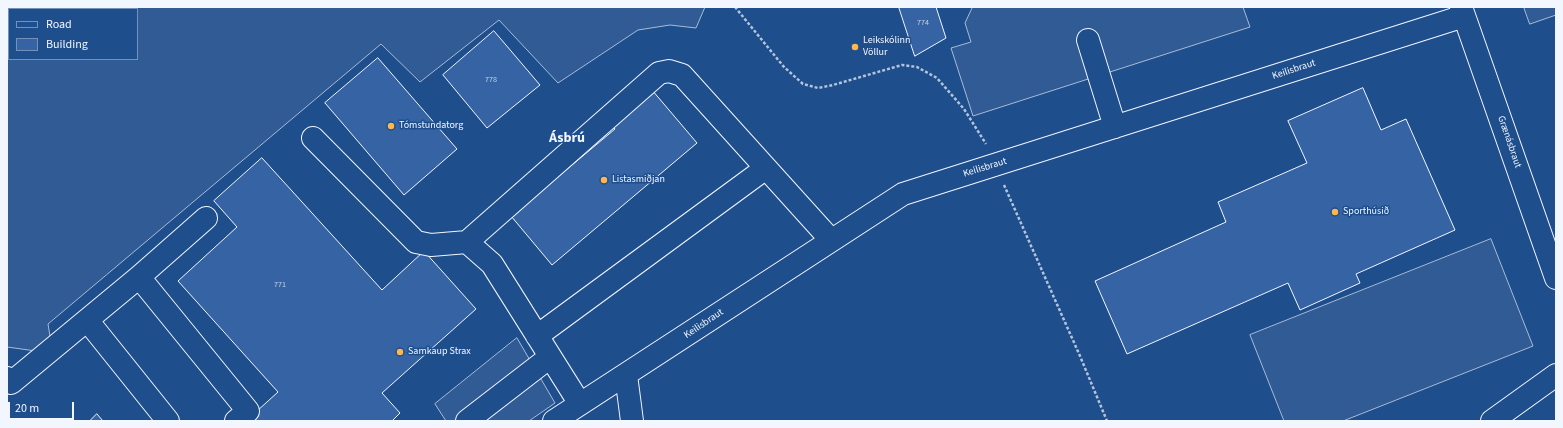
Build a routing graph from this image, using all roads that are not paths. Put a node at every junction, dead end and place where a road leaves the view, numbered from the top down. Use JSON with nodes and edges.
{"nodes":[{"id":1,"x":1462,"y":12,"type":"edge"},
{"id":2,"x":1088,"y":40,"type":"dead end"},
{"id":3,"x":1115,"y":127,"type":"junction"},
{"id":4,"x":313,"y":138,"type":"dead end"},
{"id":5,"x":766,"y":168,"type":"junction"},
{"id":6,"x":206,"y":218,"type":"dead end"},
{"id":7,"x":831,"y":240,"type":"junction"},
{"id":8,"x":467,"y":242,"type":"junction"},
{"id":9,"x":139,"y":277,"type":"junction"},
{"id":10,"x":1556,"y":278,"type":"edge"},
{"id":11,"x":87,"y":320,"type":"junction"},
{"id":12,"x":538,"y":336,"type":"junction"},
{"id":13,"x":550,"y":357,"type":"junction"},
{"id":14,"x":626,"y":375,"type":"junction"},
{"id":15,"x":1556,"y":375,"type":"edge"},
{"id":16,"x":7,"y":378,"type":"edge"},
{"id":17,"x":580,"y":404,"type":"junction"},
{"id":18,"x":168,"y":421,"type":"edge"},
{"id":19,"x":236,"y":421,"type":"edge"},
{"id":20,"x":467,"y":421,"type":"edge"},
{"id":21,"x":554,"y":421,"type":"edge"},
{"id":22,"x":632,"y":421,"type":"edge"},
{"id":23,"x":1492,"y":421,"type":"edge"}],
"edges":[{"from":1,"to":3,"type":"street","name":"Keilisbraut"},
{"from":1,"to":10,"type":"street","name":"Grænásbraut"},
{"from":2,"to":3,"type":"street"},
{"from":3,"to":7,"type":"street","name":"Keilisbraut"},
{"from":4,"to":8,"type":"street"},
{"from":5,"to":7,"type":"street"},
{"from":5,"to":8,"type":"street"},
{"from":5,"to":12,"type":"street"},
{"from":6,"to":9,"type":"street"},
{"from":7,"to":14,"type":"street","name":"Keilisbraut"},
{"from":8,"to":12,"type":"street"},
{"from":9,"to":11,"type":"street"},
{"from":9,"to":19,"type":"street"},
{"from":11,"to":16,"type":"street"},
{"from":11,"to":18,"type":"street"},
{"from":12,"to":13,"type":"street"},
{"from":13,"to":17,"type":"street"},
{"from":13,"to":20,"type":"street"},
{"from":14,"to":17,"type":"street","name":"Keilisbraut"},
{"from":14,"to":22,"type":"street"},
{"from":15,"to":23,"type":"street"},
{"from":17,"to":21,"type":"street","name":"Keilisbraut"}]}
